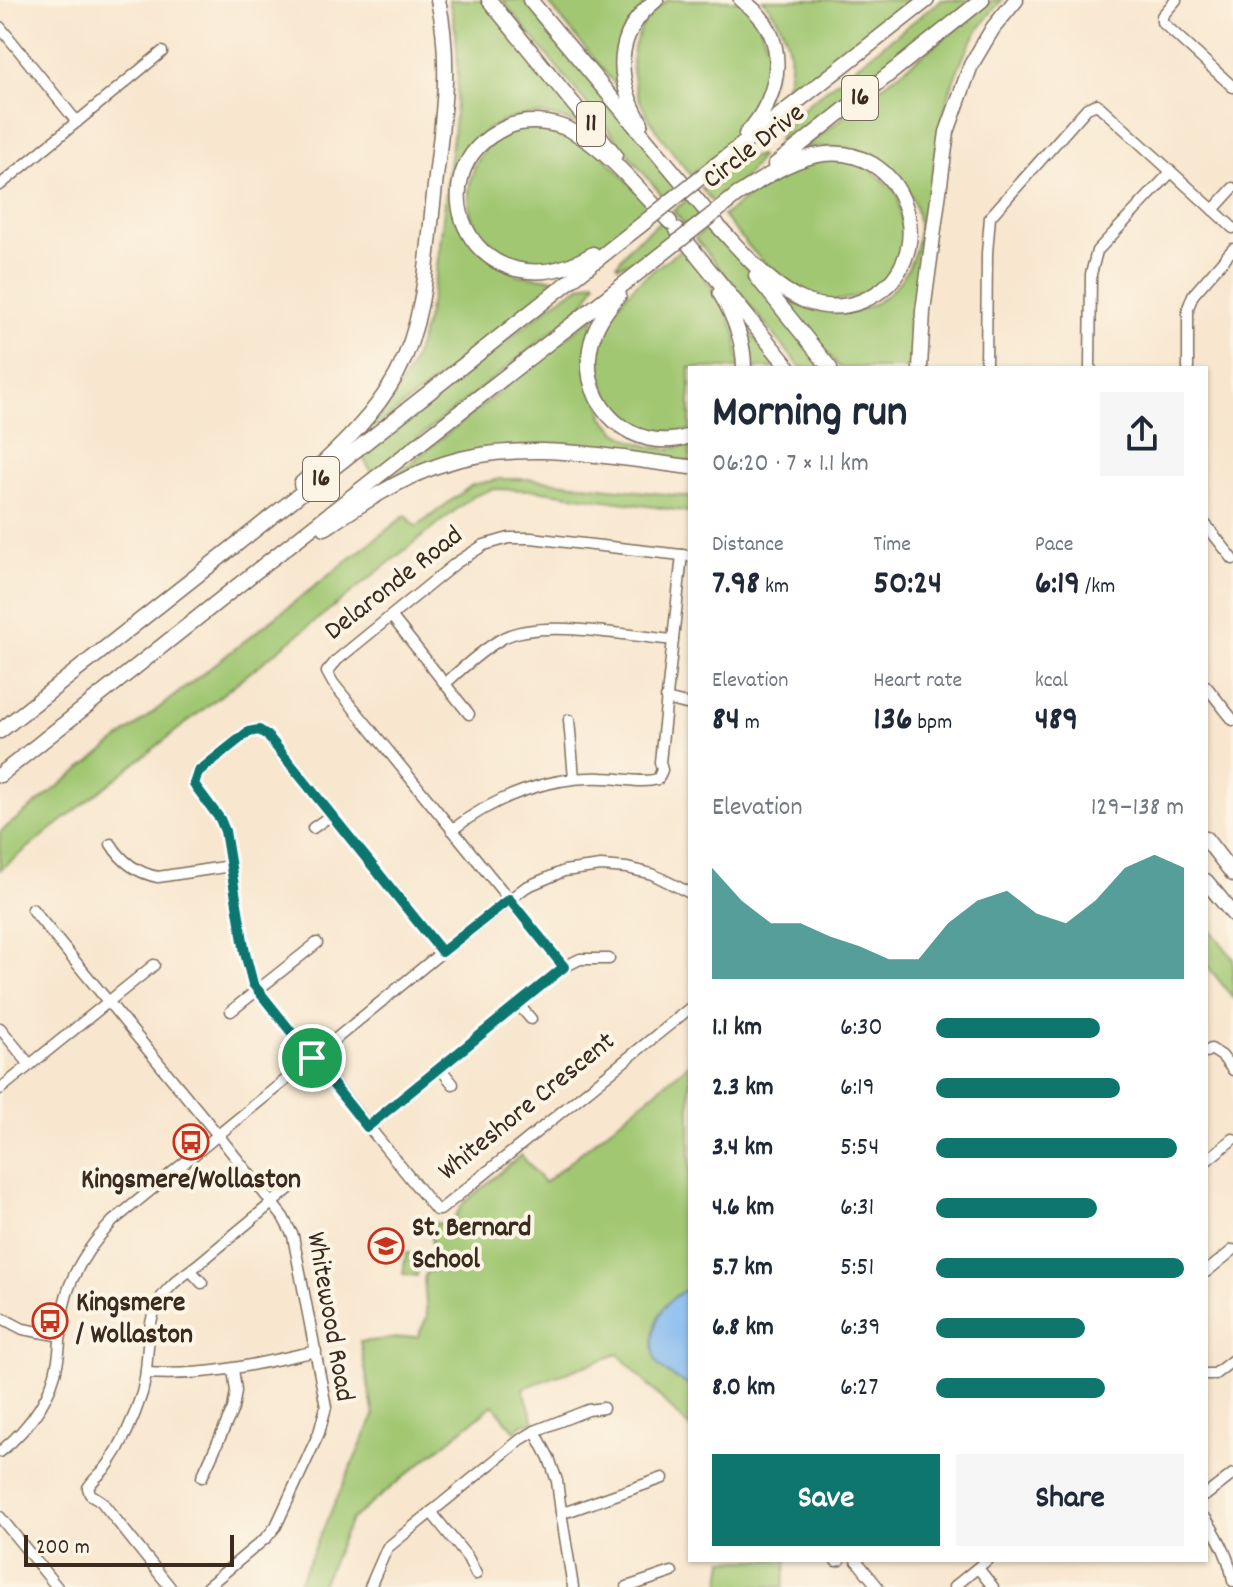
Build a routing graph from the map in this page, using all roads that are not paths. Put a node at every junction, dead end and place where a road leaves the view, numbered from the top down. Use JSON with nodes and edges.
{"nodes":[{"id":1,"x":438,"y":0,"type":"edge"},
{"id":2,"x":489,"y":0,"type":"edge"},
{"id":3,"x":530,"y":0,"type":"edge"},
{"id":4,"x":656,"y":0,"type":"edge"},
{"id":5,"x":741,"y":0,"type":"edge"},
{"id":6,"x":927,"y":0,"type":"edge"},
{"id":7,"x":982,"y":0,"type":"edge"},
{"id":8,"x":1016,"y":0,"type":"edge"},
{"id":9,"x":1176,"y":0,"type":"edge"},
{"id":10,"x":0,"y":27,"type":"edge"},
{"id":11,"x":162,"y":52,"type":"dead end"},
{"id":12,"x":1233,"y":87,"type":"edge"},
{"id":13,"x":77,"y":122,"type":"junction"},
{"id":14,"x":659,"y":154,"type":"junction"},
{"id":15,"x":711,"y":169,"type":"junction"},
{"id":16,"x":1171,"y":172,"type":"junction"},
{"id":17,"x":0,"y":185,"type":"edge"},
{"id":18,"x":1233,"y":188,"type":"edge"},
{"id":19,"x":737,"y":195,"type":"junction"},
{"id":20,"x":1213,"y":210,"type":"junction"},
{"id":21,"x":670,"y":222,"type":"junction"},
{"id":22,"x":716,"y":224,"type":"junction"},
{"id":23,"x":641,"y":225,"type":"junction"},
{"id":24,"x":1233,"y":228,"type":"edge"},
{"id":25,"x":692,"y":248,"type":"junction"},
{"id":26,"x":1233,"y":249,"type":"edge"},
{"id":27,"x":661,"y":255,"type":"junction"},
{"id":28,"x":744,"y":366,"type":"edge"},
{"id":29,"x":787,"y":366,"type":"edge"},
{"id":30,"x":828,"y":366,"type":"edge"},
{"id":31,"x":920,"y":366,"type":"edge"},
{"id":32,"x":986,"y":366,"type":"edge"},
{"id":33,"x":1090,"y":366,"type":"edge"},
{"id":34,"x":1188,"y":366,"type":"edge"},
{"id":35,"x":688,"y":436,"type":"edge"},
{"id":36,"x":688,"y":467,"type":"edge"},
{"id":37,"x":1208,"y":527,"type":"edge"},
{"id":38,"x":226,"y":554,"type":"junction"},
{"id":39,"x":686,"y":555,"type":"edge"},
{"id":40,"x":1232,"y":555,"type":"edge"},
{"id":41,"x":250,"y":576,"type":"junction"},
{"id":42,"x":392,"y":617,"type":"junction"},
{"id":43,"x":673,"y":640,"type":"junction"},
{"id":44,"x":445,"y":684,"type":"junction"},
{"id":45,"x":1208,"y":689,"type":"edge"},
{"id":46,"x":666,"y":699,"type":"junction"},
{"id":47,"x":688,"y":704,"type":"edge"},
{"id":48,"x":469,"y":714,"type":"dead end"},
{"id":49,"x":569,"y":720,"type":"dead end"},
{"id":50,"x":1233,"y":720,"type":"edge"},
{"id":51,"x":0,"y":731,"type":"edge"},
{"id":52,"x":0,"y":775,"type":"edge"},
{"id":53,"x":574,"y":778,"type":"junction"},
{"id":54,"x":330,"y":816,"type":"junction"},
{"id":55,"x":313,"y":828,"type":"dead end"},
{"id":56,"x":452,"y":830,"type":"junction"},
{"id":57,"x":1208,"y":842,"type":"edge"},
{"id":58,"x":111,"y":844,"type":"dead end"},
{"id":59,"x":231,"y":866,"type":"junction"},
{"id":60,"x":1233,"y":874,"type":"edge"},
{"id":61,"x":1208,"y":883,"type":"edge"},
{"id":62,"x":688,"y":892,"type":"edge"},
{"id":63,"x":509,"y":899,"type":"junction"},
{"id":64,"x":32,"y":909,"type":"dead end"},
{"id":65,"x":1233,"y":914,"type":"edge"},
{"id":66,"x":317,"y":943,"type":"dead end"},
{"id":67,"x":442,"y":952,"type":"junction"},
{"id":68,"x":609,"y":959,"type":"dead end"},
{"id":69,"x":154,"y":965,"type":"dead end"},
{"id":70,"x":564,"y":967,"type":"junction"},
{"id":71,"x":257,"y":990,"type":"junction"},
{"id":72,"x":109,"y":1002,"type":"junction"},
{"id":73,"x":518,"y":1004,"type":"junction"},
{"id":74,"x":688,"y":1010,"type":"edge"},
{"id":75,"x":231,"y":1011,"type":"dead end"},
{"id":76,"x":531,"y":1019,"type":"dead end"},
{"id":77,"x":0,"y":1028,"type":"edge"},
{"id":78,"x":1208,"y":1051,"type":"edge"},
{"id":79,"x":312,"y":1058,"type":"junction"},
{"id":80,"x":30,"y":1065,"type":"junction"},
{"id":81,"x":440,"y":1068,"type":"junction"},
{"id":82,"x":1233,"y":1070,"type":"edge"},
{"id":83,"x":453,"y":1084,"type":"dead end"},
{"id":84,"x":0,"y":1089,"type":"edge"},
{"id":85,"x":367,"y":1127,"type":"junction"},
{"id":86,"x":218,"y":1135,"type":"junction"},
{"id":87,"x":1233,"y":1139,"type":"edge"},
{"id":88,"x":1208,"y":1159,"type":"edge"},
{"id":89,"x":296,"y":1183,"type":"dead end"},
{"id":90,"x":272,"y":1203,"type":"junction"},
{"id":91,"x":1233,"y":1250,"type":"edge"},
{"id":92,"x":1208,"y":1270,"type":"edge"},
{"id":93,"x":191,"y":1271,"type":"junction"},
{"id":94,"x":202,"y":1283,"type":"dead end"},
{"id":95,"x":0,"y":1317,"type":"edge"},
{"id":96,"x":61,"y":1336,"type":"junction"},
{"id":97,"x":316,"y":1351,"type":"junction"},
{"id":98,"x":1233,"y":1360,"type":"edge"},
{"id":99,"x":233,"y":1369,"type":"junction"},
{"id":100,"x":146,"y":1373,"type":"junction"},
{"id":101,"x":1208,"y":1374,"type":"edge"},
{"id":102,"x":603,"y":1408,"type":"dead end"},
{"id":103,"x":535,"y":1431,"type":"junction"},
{"id":104,"x":0,"y":1452,"type":"edge"},
{"id":105,"x":1233,"y":1474,"type":"edge"},
{"id":106,"x":202,"y":1477,"type":"dead end"},
{"id":107,"x":663,"y":1478,"type":"dead end"},
{"id":108,"x":1208,"y":1493,"type":"edge"},
{"id":109,"x":431,"y":1512,"type":"junction"},
{"id":110,"x":561,"y":1512,"type":"junction"},
{"id":111,"x":0,"y":1517,"type":"edge"},
{"id":112,"x":1208,"y":1522,"type":"edge"},
{"id":113,"x":858,"y":1562,"type":"edge"},
{"id":114,"x":985,"y":1562,"type":"edge"},
{"id":115,"x":978,"y":1568,"type":"junction"},
{"id":116,"x":672,"y":1572,"type":"dead end"},
{"id":117,"x":476,"y":1574,"type":"dead end"},
{"id":118,"x":1233,"y":1581,"type":"edge"},
{"id":119,"x":57,"y":1587,"type":"edge"},
{"id":120,"x":170,"y":1587,"type":"edge"},
{"id":121,"x":207,"y":1587,"type":"edge"},
{"id":122,"x":370,"y":1587,"type":"edge"},
{"id":123,"x":573,"y":1587,"type":"edge"},
{"id":124,"x":627,"y":1587,"type":"edge"},
{"id":125,"x":878,"y":1587,"type":"edge"},
{"id":126,"x":954,"y":1587,"type":"edge"},
{"id":127,"x":993,"y":1587,"type":"edge"}],
"edges":[{"from":1,"to":38,"type":"highway"},
{"from":2,"to":21,"type":"highway","number":"11"},
{"from":3,"to":14,"type":"highway","number":"11"},
{"from":4,"to":14,"type":"highway"},
{"from":5,"to":15,"type":"highway"},
{"from":6,"to":15,"type":"highway","name":"Circle Drive","number":"16"},
{"from":7,"to":19,"type":"highway","name":"Circle Drive","number":"16"},
{"from":8,"to":31,"type":"highway"},
{"from":9,"to":12,"type":"street"},
{"from":10,"to":13,"type":"street"},
{"from":11,"to":13,"type":"street"},
{"from":13,"to":17,"type":"street"},
{"from":14,"to":22,"type":"highway","name":"Circle Drive"},
{"from":15,"to":23,"type":"highway","name":"Circle Drive","number":"16","bridge":true},
{"from":16,"to":20,"type":"street"},
{"from":16,"to":32,"type":"street"},
{"from":16,"to":33,"type":"street"},
{"from":18,"to":20,"type":"street"},
{"from":19,"to":22,"type":"highway"},
{"from":19,"to":27,"type":"highway","name":"Circle Drive","number":"16","bridge":true},
{"from":20,"to":24,"type":"street"},
{"from":21,"to":23,"type":"highway"},
{"from":21,"to":25,"type":"highway","number":"11"},
{"from":22,"to":30,"type":"highway","name":"Circle Drive"},
{"from":23,"to":38,"type":"highway","number":"16"},
{"from":25,"to":28,"type":"highway"},
{"from":25,"to":29,"type":"highway"},
{"from":26,"to":34,"type":"street"},
{"from":27,"to":35,"type":"highway"},
{"from":27,"to":41,"type":"highway","number":"16"},
{"from":36,"to":41,"type":"highway"},
{"from":37,"to":40,"type":"street"},
{"from":38,"to":51,"type":"highway","number":"16"},
{"from":39,"to":42,"type":"street","name":"Delaronde Road"},
{"from":39,"to":43,"type":"street"},
{"from":41,"to":52,"type":"highway","number":"16"},
{"from":42,"to":44,"type":"street"},
{"from":42,"to":56,"type":"street","name":"Delaronde Road"},
{"from":43,"to":44,"type":"street"},
{"from":43,"to":46,"type":"street"},
{"from":44,"to":48,"type":"street"},
{"from":45,"to":50,"type":"street"},
{"from":46,"to":47,"type":"street"},
{"from":46,"to":53,"type":"street"},
{"from":49,"to":53,"type":"street"},
{"from":53,"to":56,"type":"street"},
{"from":54,"to":55,"type":"street"},
{"from":54,"to":59,"type":"street"},
{"from":54,"to":67,"type":"street"},
{"from":56,"to":63,"type":"street","name":"Delaronde Road"},
{"from":57,"to":60,"type":"highway"},
{"from":58,"to":59,"type":"street"},
{"from":59,"to":71,"type":"street"},
{"from":61,"to":65,"type":"highway"},
{"from":62,"to":63,"type":"street"},
{"from":63,"to":67,"type":"street"},
{"from":63,"to":70,"type":"street","name":"Delaronde Road"},
{"from":64,"to":72,"type":"street","name":"Whitewood Road"},
{"from":66,"to":71,"type":"street"},
{"from":67,"to":79,"type":"street"},
{"from":68,"to":70,"type":"street"},
{"from":69,"to":72,"type":"street"},
{"from":70,"to":73,"type":"street"},
{"from":71,"to":75,"type":"street"},
{"from":71,"to":79,"type":"street","name":"Whiteshore Crescent"},
{"from":72,"to":80,"type":"street"},
{"from":72,"to":86,"type":"street","name":"Whitewood Road"},
{"from":73,"to":76,"type":"street"},
{"from":73,"to":81,"type":"street"},
{"from":74,"to":85,"type":"street","name":"Whiteshore Crescent"},
{"from":77,"to":80,"type":"street"},
{"from":78,"to":82,"type":"street"},
{"from":79,"to":85,"type":"street","name":"Whiteshore Crescent"},
{"from":79,"to":86,"type":"street"},
{"from":80,"to":84,"type":"street"},
{"from":81,"to":83,"type":"street"},
{"from":81,"to":85,"type":"street"},
{"from":86,"to":90,"type":"street","name":"Whitewood Road"},
{"from":86,"to":96,"type":"street"},
{"from":87,"to":88,"type":"street"},
{"from":89,"to":90,"type":"street"},
{"from":90,"to":93,"type":"street"},
{"from":90,"to":97,"type":"street","name":"Whitewood Road"},
{"from":91,"to":92,"type":"street"},
{"from":93,"to":94,"type":"street"},
{"from":93,"to":100,"type":"street"},
{"from":95,"to":96,"type":"street"},
{"from":96,"to":104,"type":"street"},
{"from":97,"to":99,"type":"street"},
{"from":97,"to":121,"type":"street","name":"Whitewood Road"},
{"from":98,"to":101,"type":"street"},
{"from":99,"to":100,"type":"street"},
{"from":99,"to":106,"type":"street"},
{"from":100,"to":120,"type":"street"},
{"from":102,"to":103,"type":"street"},
{"from":103,"to":109,"type":"street"},
{"from":103,"to":110,"type":"street"},
{"from":105,"to":108,"type":"street"},
{"from":107,"to":110,"type":"street"},
{"from":109,"to":117,"type":"street"},
{"from":109,"to":122,"type":"street"},
{"from":110,"to":123,"type":"street"},
{"from":111,"to":119,"type":"street"},
{"from":112,"to":118,"type":"street"},
{"from":113,"to":125,"type":"street"},
{"from":114,"to":115,"type":"street"},
{"from":115,"to":126,"type":"street"},
{"from":115,"to":127,"type":"street"},
{"from":116,"to":124,"type":"street"}]}
